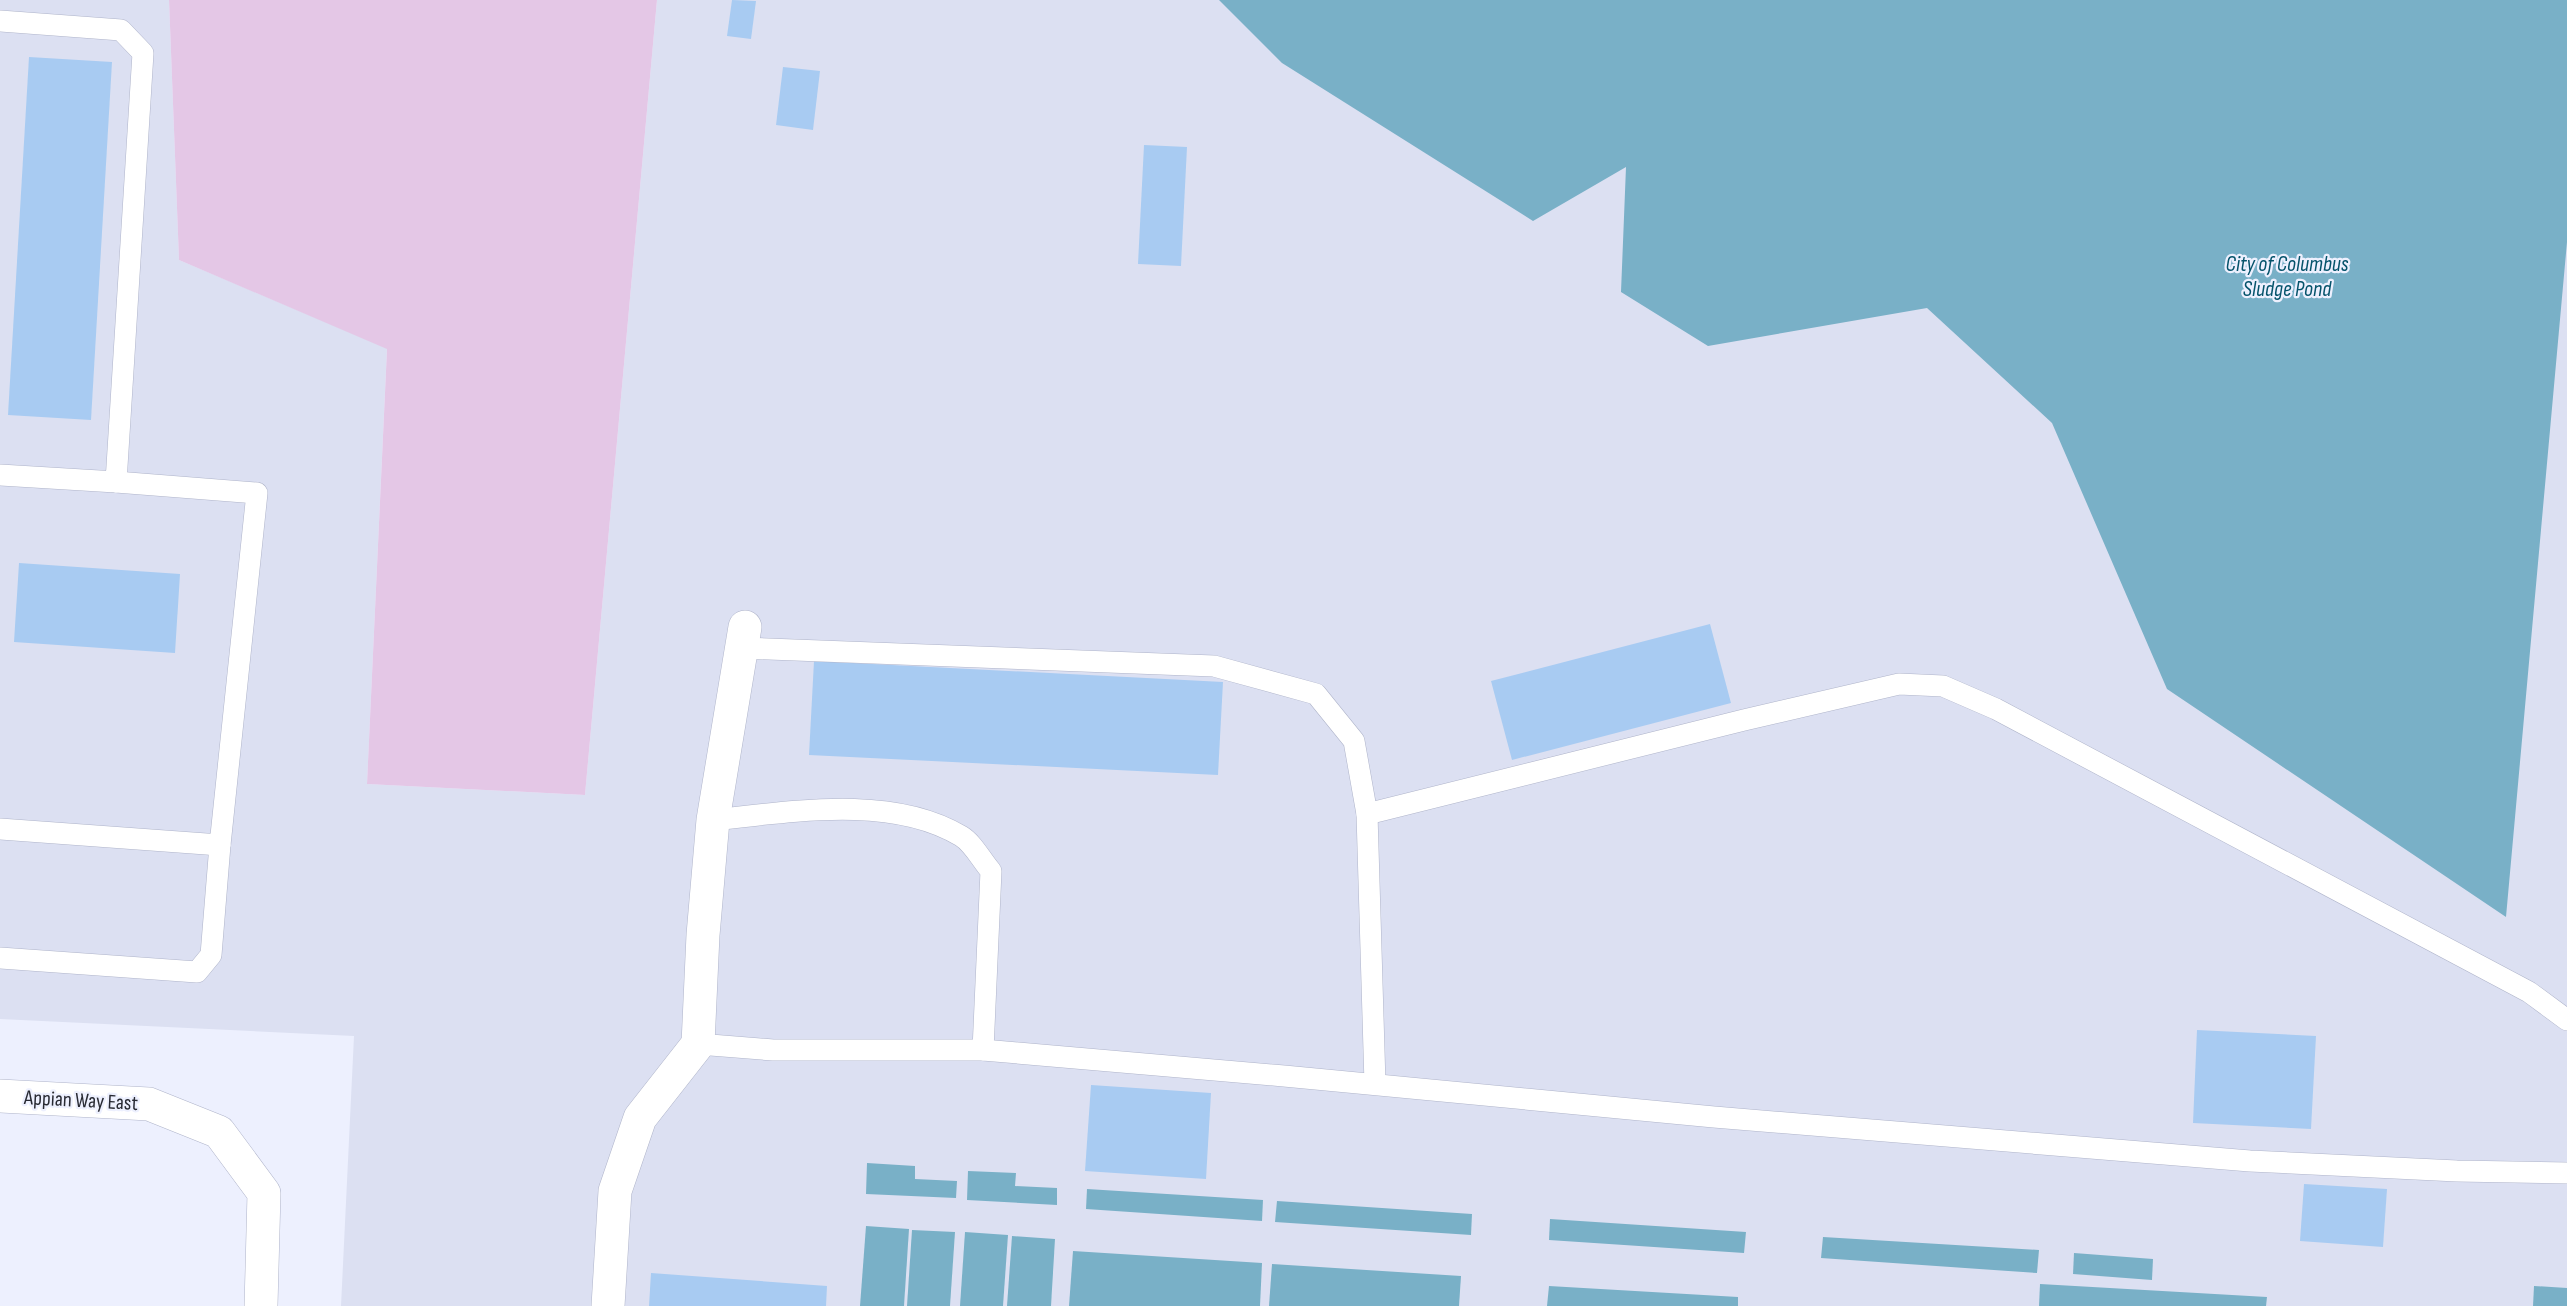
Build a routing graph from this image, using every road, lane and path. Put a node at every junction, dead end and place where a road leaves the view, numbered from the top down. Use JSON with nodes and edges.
{"nodes":[{"id":1,"x":0,"y":21,"type":"edge"},
{"id":2,"x":0,"y":475,"type":"edge"},
{"id":3,"x":116,"y":482,"type":"junction"},
{"id":4,"x":743,"y":638,"type":"joint"},
{"id":5,"x":1367,"y":814,"type":"junction"},
{"id":6,"x":712,"y":820,"type":"junction"},
{"id":7,"x":0,"y":829,"type":"edge"},
{"id":8,"x":219,"y":845,"type":"junction"},
{"id":9,"x":0,"y":957,"type":"edge"},
{"id":10,"x":2567,"y":1020,"type":"edge"},
{"id":11,"x":698,"y":1044,"type":"junction"},
{"id":12,"x":983,"y":1050,"type":"junction"},
{"id":13,"x":1375,"y":1084,"type":"junction"},
{"id":14,"x":0,"y":1096,"type":"edge"},
{"id":15,"x":2567,"y":1173,"type":"edge"},
{"id":16,"x":261,"y":1306,"type":"edge"},
{"id":17,"x":608,"y":1306,"type":"edge"}],
"edges":[{"from":1,"to":3,"type":"lane"},
{"from":2,"to":3,"type":"lane"},
{"from":3,"to":8,"type":"lane"},
{"from":4,"to":5,"type":"lane"},
{"from":4,"to":6,"type":"street"},
{"from":5,"to":10,"type":"lane"},
{"from":5,"to":13,"type":"lane"},
{"from":6,"to":11,"type":"street"},
{"from":6,"to":12,"type":"lane"},
{"from":7,"to":8,"type":"lane"},
{"from":8,"to":9,"type":"lane"},
{"from":11,"to":12,"type":"lane"},
{"from":11,"to":17,"type":"street"},
{"from":12,"to":13,"type":"lane"},
{"from":13,"to":15,"type":"lane"},
{"from":14,"to":16,"type":"street","name":"Appian Way East"}]}
